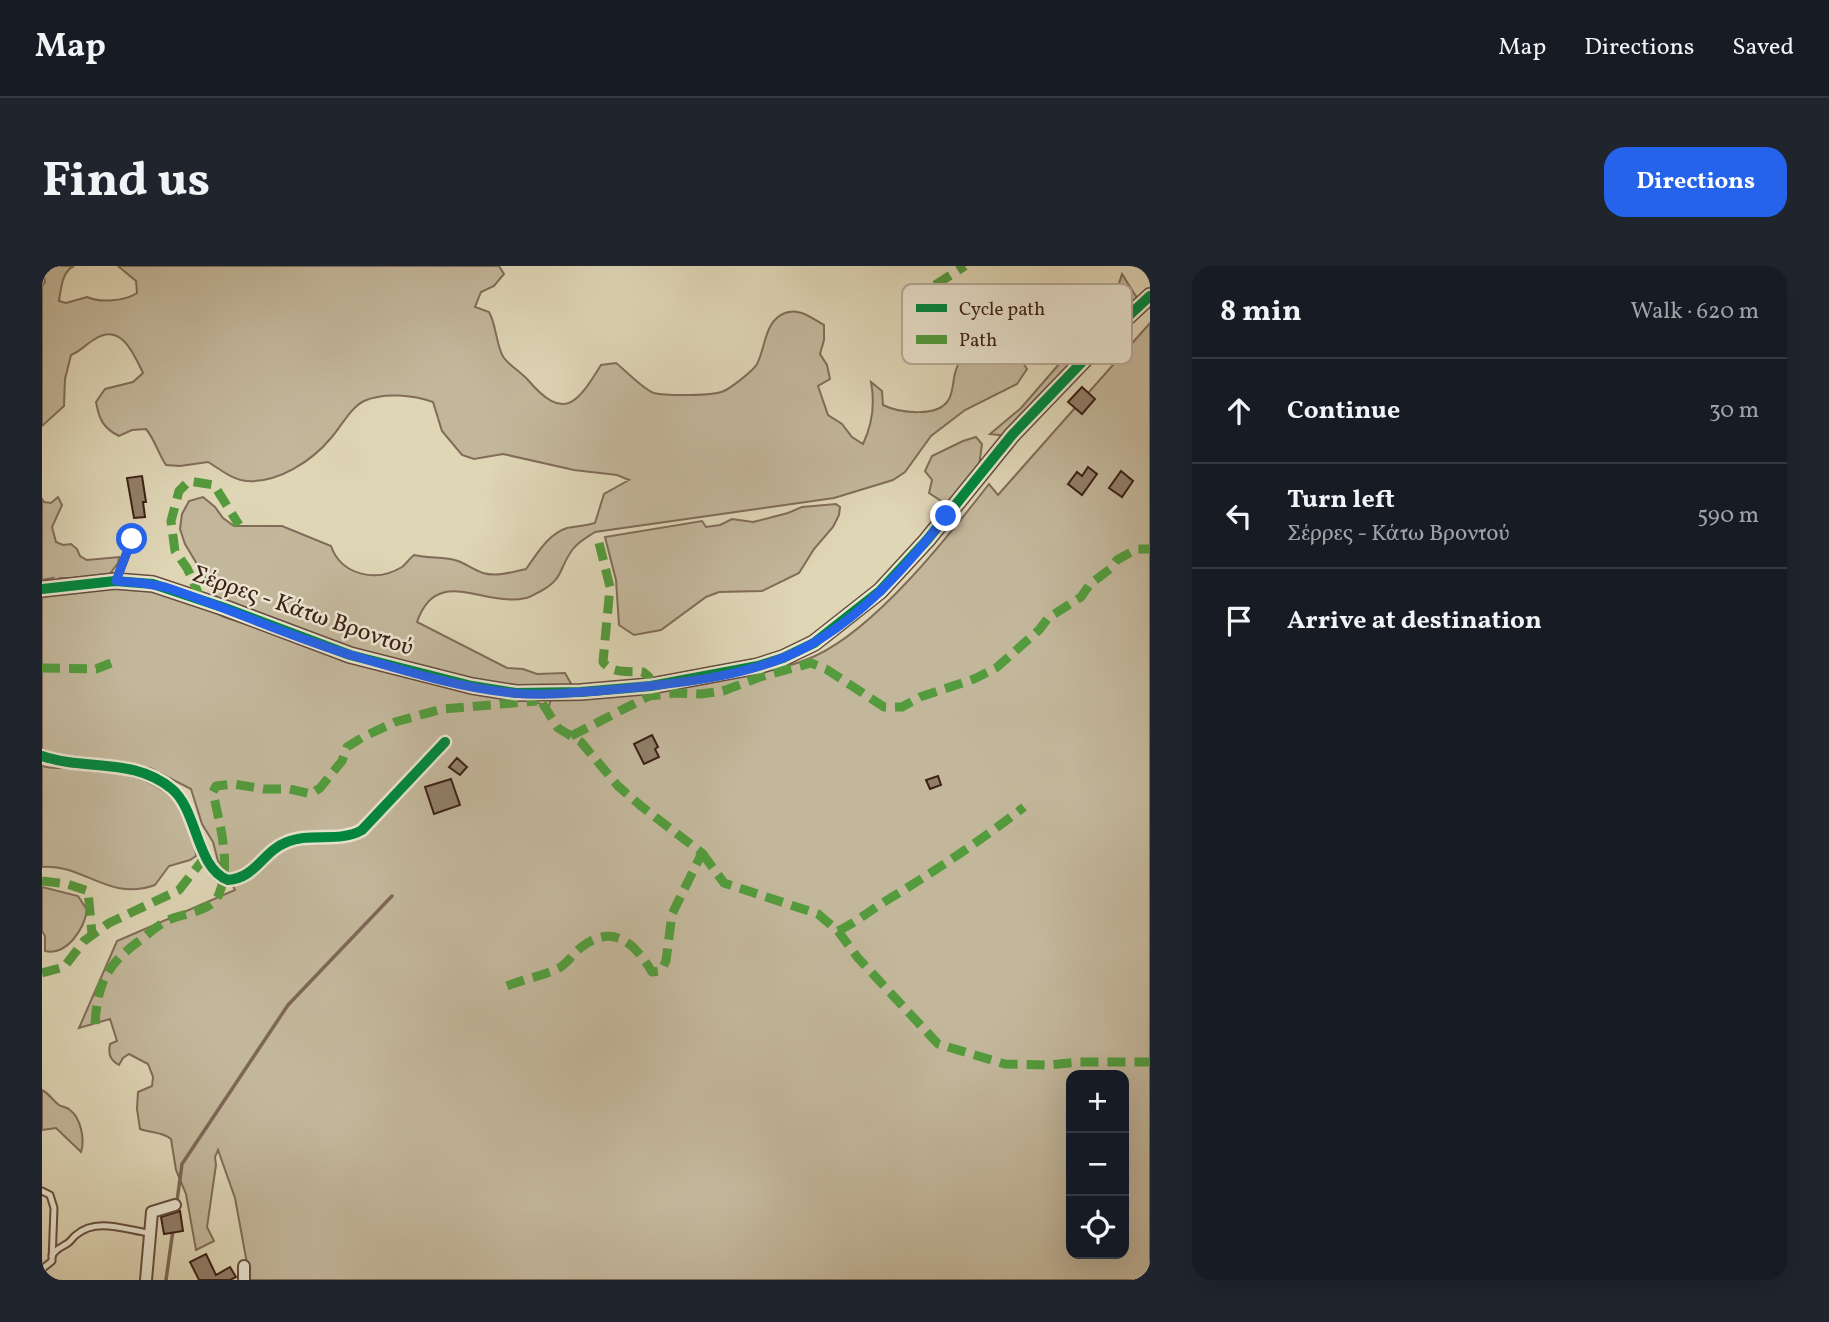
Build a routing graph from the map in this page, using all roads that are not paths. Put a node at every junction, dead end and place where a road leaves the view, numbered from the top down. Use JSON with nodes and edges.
{"nodes":[{"id":1,"x":1150,"y":296,"type":"edge"},
{"id":2,"x":1132,"y":313,"type":"edge"},
{"id":3,"x":1080,"y":364,"type":"edge"},
{"id":4,"x":132,"y":539,"type":"dead end"},
{"id":5,"x":116,"y":581,"type":"junction"},
{"id":6,"x":42,"y":589,"type":"edge"},
{"id":7,"x":445,"y":742,"type":"dead end"},
{"id":8,"x":42,"y":756,"type":"edge"},
{"id":9,"x":42,"y":1191,"type":"edge"},
{"id":10,"x":175,"y":1205,"type":"dead end"},
{"id":11,"x":149,"y":1233,"type":"junction"},
{"id":12,"x":52,"y":1256,"type":"junction"},
{"id":13,"x":243,"y":1266,"type":"dead end"},
{"id":14,"x":42,"y":1269,"type":"edge"},
{"id":15,"x":146,"y":1280,"type":"edge"},
{"id":16,"x":244,"y":1280,"type":"edge"}],
"edges":[{"from":1,"to":2,"type":"street","name":"Σέρρες - Κάτω Βροντού"},
{"from":3,"to":5,"type":"street","name":"Σέρρες - Κάτω Βροντού"},
{"from":4,"to":5,"type":"lane"},
{"from":5,"to":6,"type":"street","name":"Σέρρες - Κάτω Βροντού"},
{"from":7,"to":8,"type":"street"},
{"from":9,"to":12,"type":"lane"},
{"from":10,"to":11,"type":"street"},
{"from":11,"to":12,"type":"lane"},
{"from":11,"to":15,"type":"street"},
{"from":12,"to":14,"type":"lane"},
{"from":13,"to":16,"type":"street"}]}
